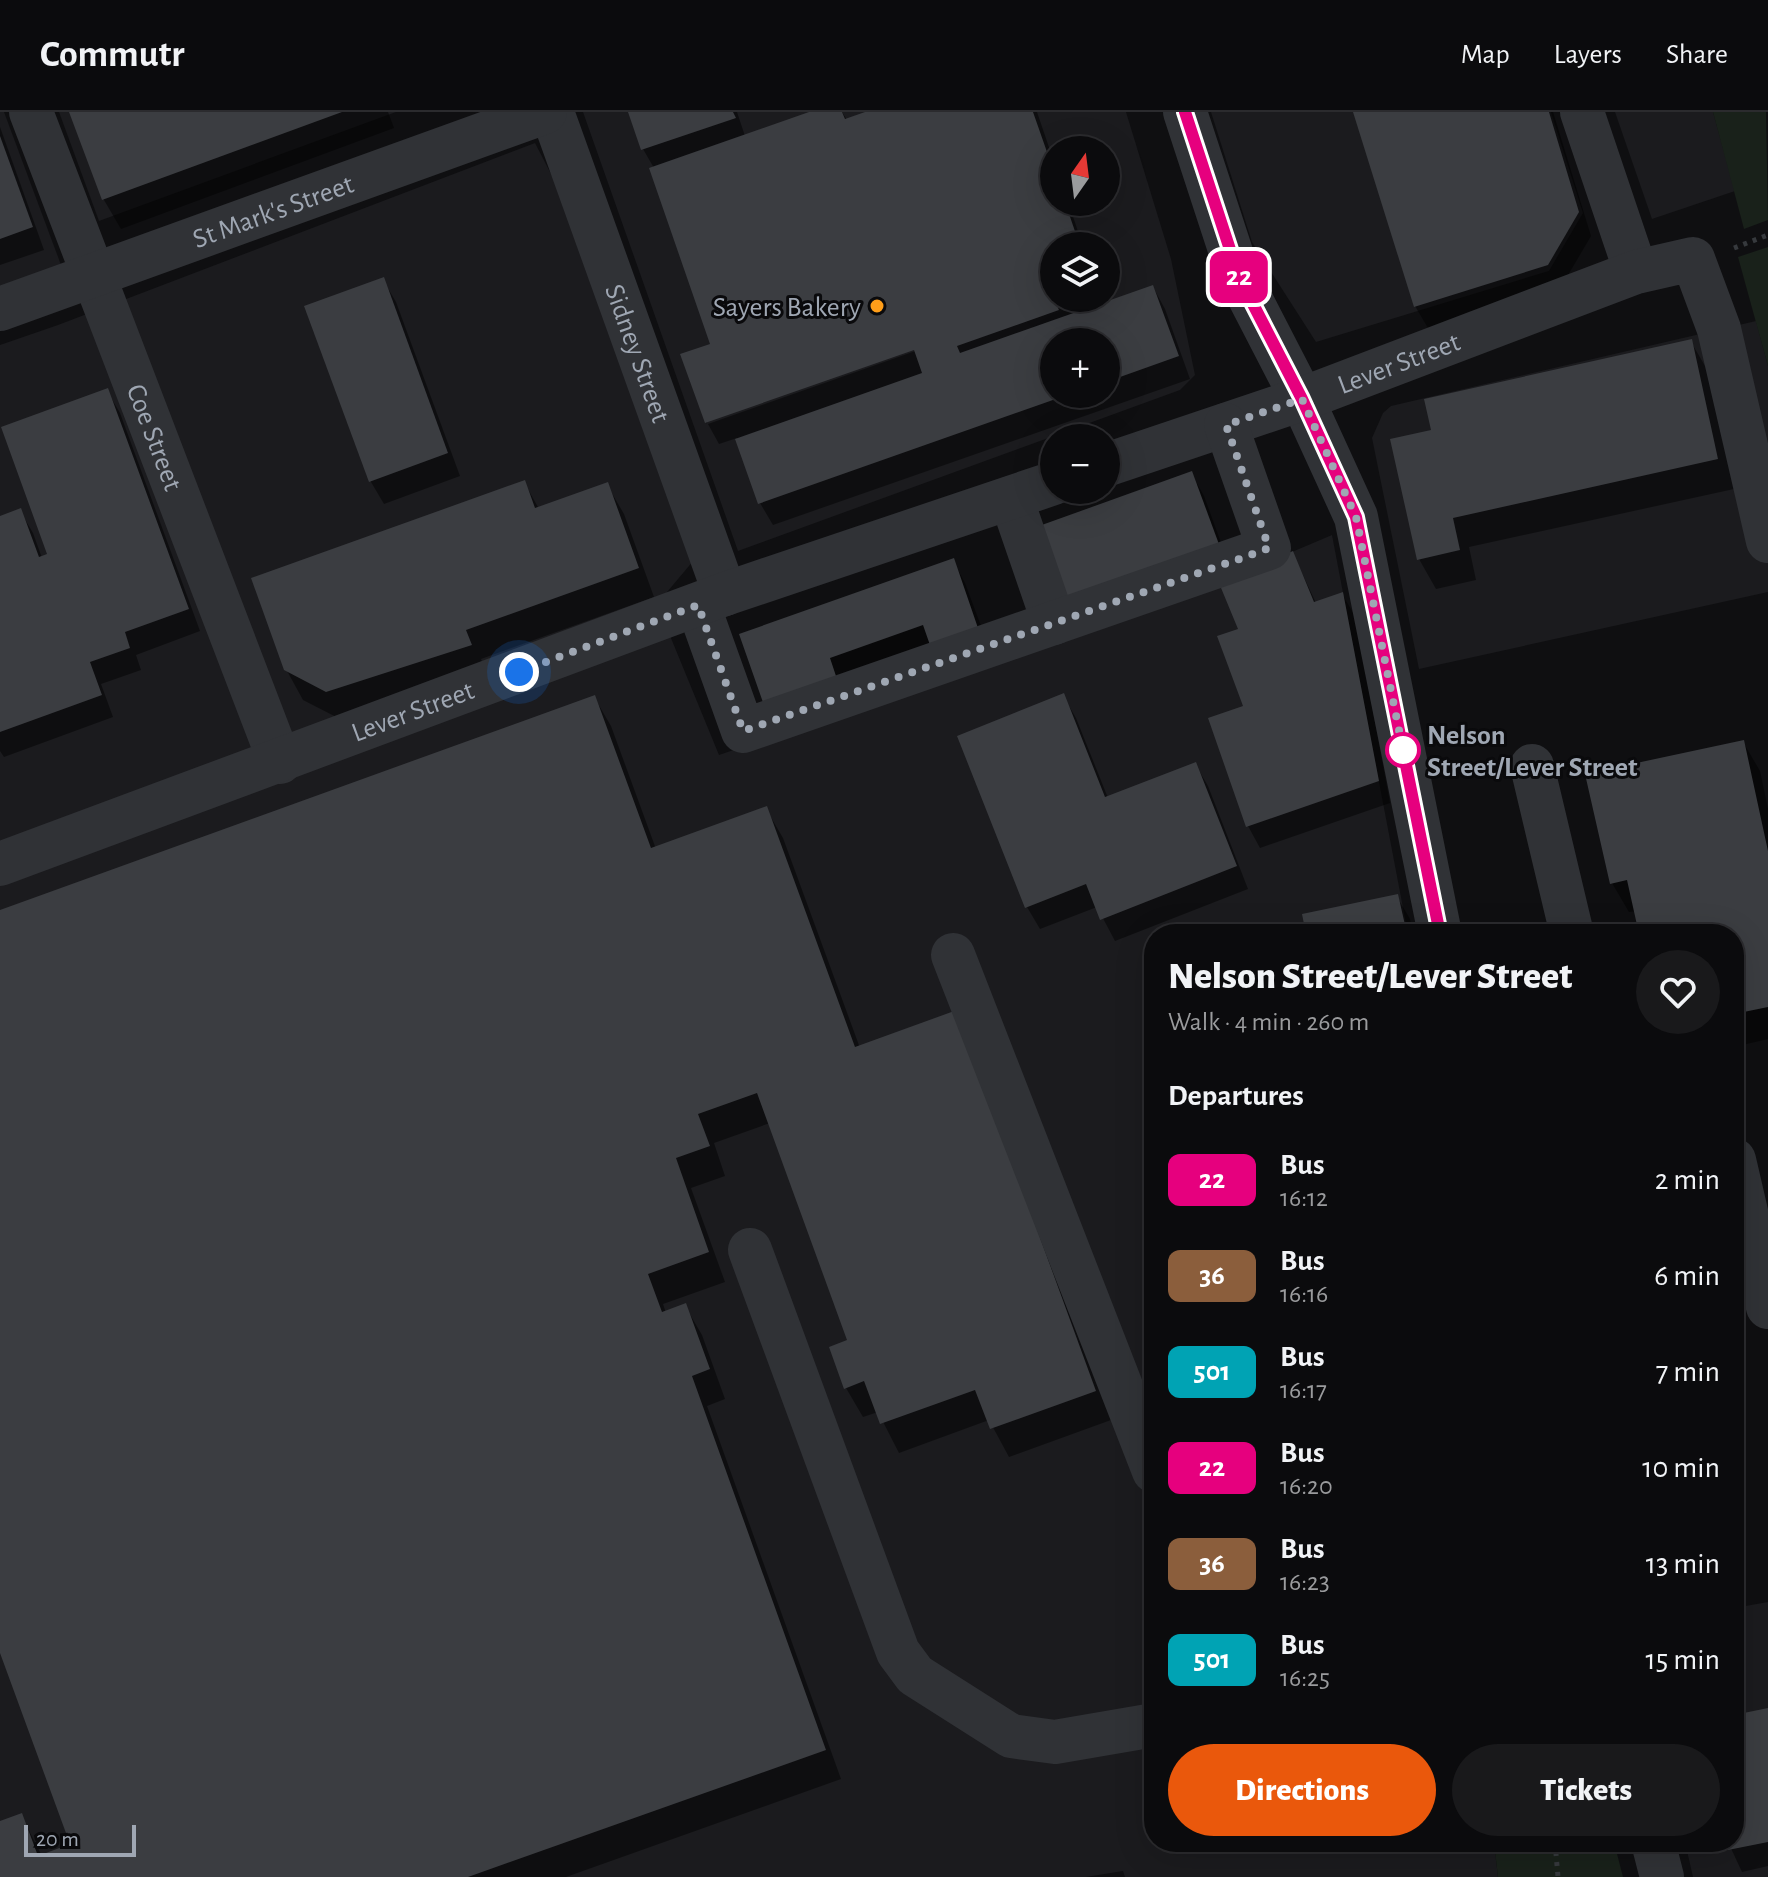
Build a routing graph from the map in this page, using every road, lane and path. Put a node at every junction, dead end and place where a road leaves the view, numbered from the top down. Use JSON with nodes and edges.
{"nodes":[{"id":1,"x":31,"y":112,"type":"edge"},
{"id":2,"x":545,"y":112,"type":"edge"},
{"id":3,"x":552,"y":112,"type":"edge"},
{"id":4,"x":1185,"y":112,"type":"edge"},
{"id":5,"x":1582,"y":112,"type":"edge"},
{"id":6,"x":1768,"y":235,"type":"edge"},
{"id":7,"x":1734,"y":248,"type":"dead end"},
{"id":8,"x":1636,"y":272,"type":"junction"},
{"id":9,"x":94,"y":275,"type":"junction"},
{"id":10,"x":0,"y":309,"type":"edge"},
{"id":11,"x":1302,"y":399,"type":"junction"},
{"id":12,"x":1226,"y":425,"type":"junction"},
{"id":13,"x":1120,"y":460,"type":"edge"},
{"id":14,"x":1040,"y":488,"type":"edge"},
{"id":15,"x":1011,"y":498,"type":"junction"},
{"id":16,"x":1768,"y":541,"type":"edge"},
{"id":17,"x":712,"y":600,"type":"junction"},
{"id":18,"x":1054,"y":623,"type":"junction"},
{"id":19,"x":280,"y":762,"type":"junction"},
{"id":20,"x":1532,"y":766,"type":"dead end"},
{"id":21,"x":0,"y":864,"type":"edge"},
{"id":22,"x":1438,"y":924,"type":"edge"},
{"id":23,"x":1570,"y":924,"type":"edge"},
{"id":24,"x":953,"y":955,"type":"dead end"},
{"id":25,"x":1744,"y":1203,"type":"edge"},
{"id":26,"x":750,"y":1250,"type":"dead end"},
{"id":27,"x":1768,"y":1307,"type":"edge"},
{"id":28,"x":1144,"y":1445,"type":"edge"},
{"id":29,"x":1144,"y":1727,"type":"edge"},
{"id":30,"x":1556,"y":1852,"type":"edge"},
{"id":31,"x":1656,"y":1852,"type":"edge"},
{"id":32,"x":1558,"y":1877,"type":"edge"},
{"id":33,"x":1662,"y":1877,"type":"edge"}],
"edges":[{"from":1,"to":9,"type":"street","name":"Coe Street"},
{"from":2,"to":9,"type":"street","name":"St Mark's Street"},
{"from":3,"to":17,"type":"street","name":"Sidney Street"},
{"from":4,"to":11,"type":"street"},
{"from":5,"to":8,"type":"street"},
{"from":6,"to":7,"type":"path"},
{"from":8,"to":11,"type":"street","name":"Lever Street"},
{"from":8,"to":16,"type":"street","name":"Lever Street"},
{"from":9,"to":10,"type":"street","name":"St Mark's Street"},
{"from":9,"to":19,"type":"street","name":"Coe Street"},
{"from":11,"to":12,"type":"street","name":"Lever Street"},
{"from":11,"to":22,"type":"street"},
{"from":12,"to":13,"type":"street","name":"Lever Street"},
{"from":12,"to":18,"type":"street"},
{"from":14,"to":15,"type":"street","name":"Lever Street"},
{"from":15,"to":17,"type":"street","name":"Lever Street"},
{"from":15,"to":18,"type":"street"},
{"from":17,"to":18,"type":"street","name":"Sidney Street"},
{"from":17,"to":19,"type":"street","name":"Lever Street"},
{"from":19,"to":21,"type":"street","name":"Lever Street"},
{"from":20,"to":23,"type":"street"},
{"from":24,"to":28,"type":"street"},
{"from":25,"to":27,"type":"street"},
{"from":26,"to":29,"type":"street"},
{"from":30,"to":32,"type":"path"},
{"from":31,"to":33,"type":"street"}]}
